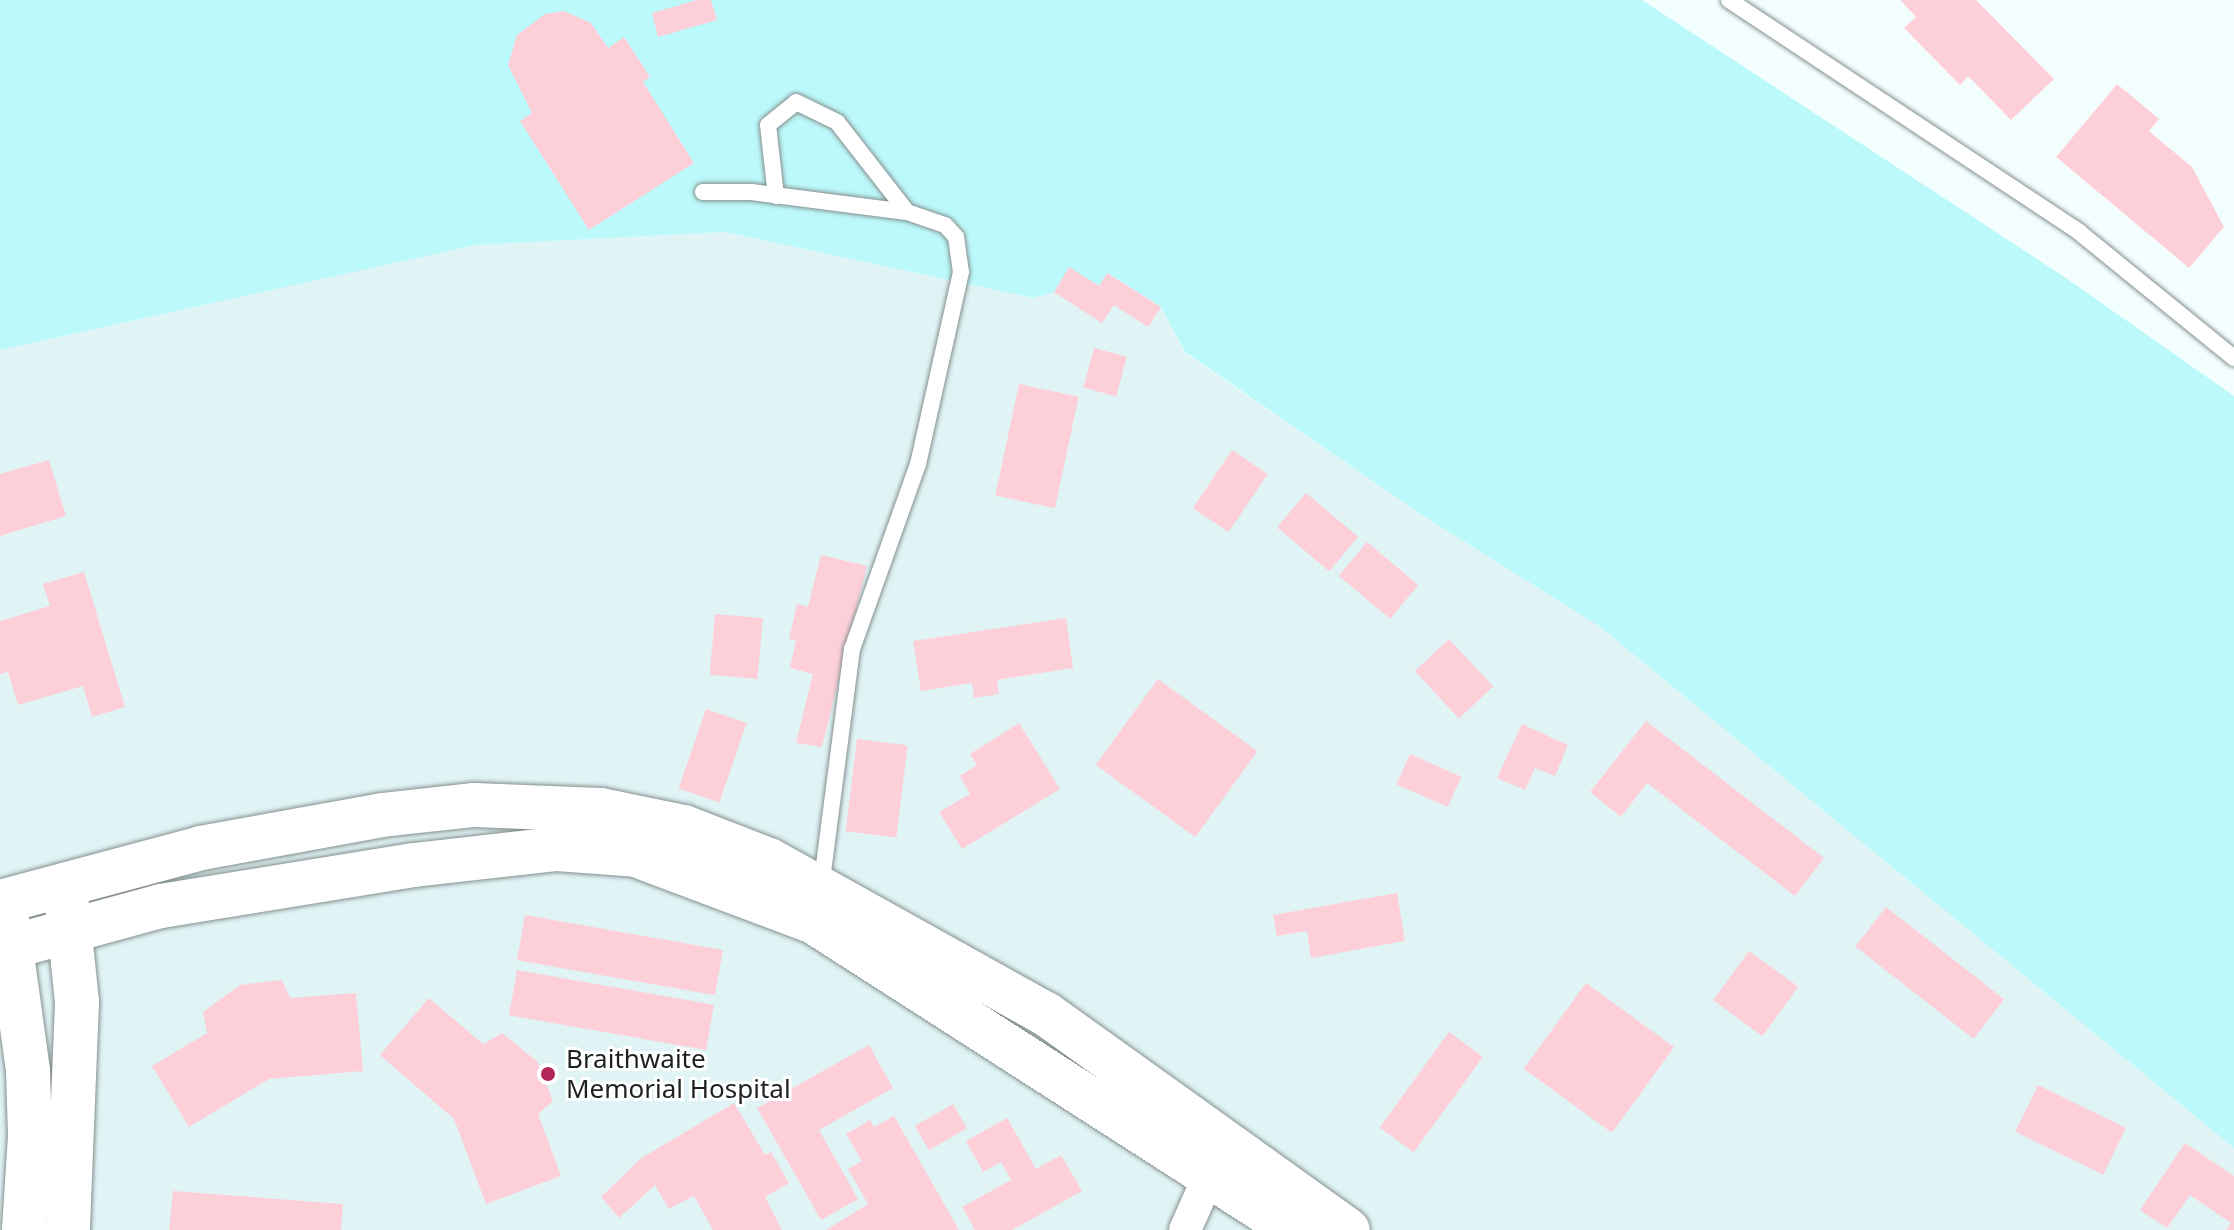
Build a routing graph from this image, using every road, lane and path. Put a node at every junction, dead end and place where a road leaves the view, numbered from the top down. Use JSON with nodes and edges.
{"nodes":[{"id":1,"x":1729,"y":0,"type":"edge"},
{"id":2,"x":703,"y":192,"type":"dead end"},
{"id":3,"x":776,"y":196,"type":"junction"},
{"id":4,"x":907,"y":212,"type":"junction"},
{"id":5,"x":2234,"y":358,"type":"edge"},
{"id":6,"x":64,"y":887,"type":"junction"},
{"id":7,"x":821,"y":888,"type":"junction"},
{"id":8,"x":2,"y":902,"type":"edge"},
{"id":9,"x":73,"y":932,"type":"junction"},
{"id":10,"x":6,"y":949,"type":"edge"},
{"id":11,"x":1218,"y":1156,"type":"junction"},
{"id":12,"x":1268,"y":1211,"type":"edge"},
{"id":13,"x":24,"y":1230,"type":"edge"},
{"id":14,"x":68,"y":1230,"type":"edge"},
{"id":15,"x":1185,"y":1230,"type":"edge"},
{"id":16,"x":1348,"y":1230,"type":"edge"}],
"edges":[{"from":1,"to":5,"type":"lane"},
{"from":2,"to":3,"type":"lane"},
{"from":3,"to":4,"type":"lane"},
{"from":3,"to":4,"type":"lane"},
{"from":4,"to":7,"type":"lane"},
{"from":6,"to":7,"type":"street"},
{"from":6,"to":8,"type":"street"},
{"from":6,"to":9,"type":"street"},
{"from":7,"to":11,"type":"street"},
{"from":8,"to":10,"type":"street"},
{"from":9,"to":10,"type":"street"},
{"from":9,"to":11,"type":"street"},
{"from":9,"to":14,"type":"street"},
{"from":10,"to":13,"type":"street"},
{"from":11,"to":12,"type":"street"},
{"from":11,"to":15,"type":"street"},
{"from":12,"to":16,"type":"street"}]}
